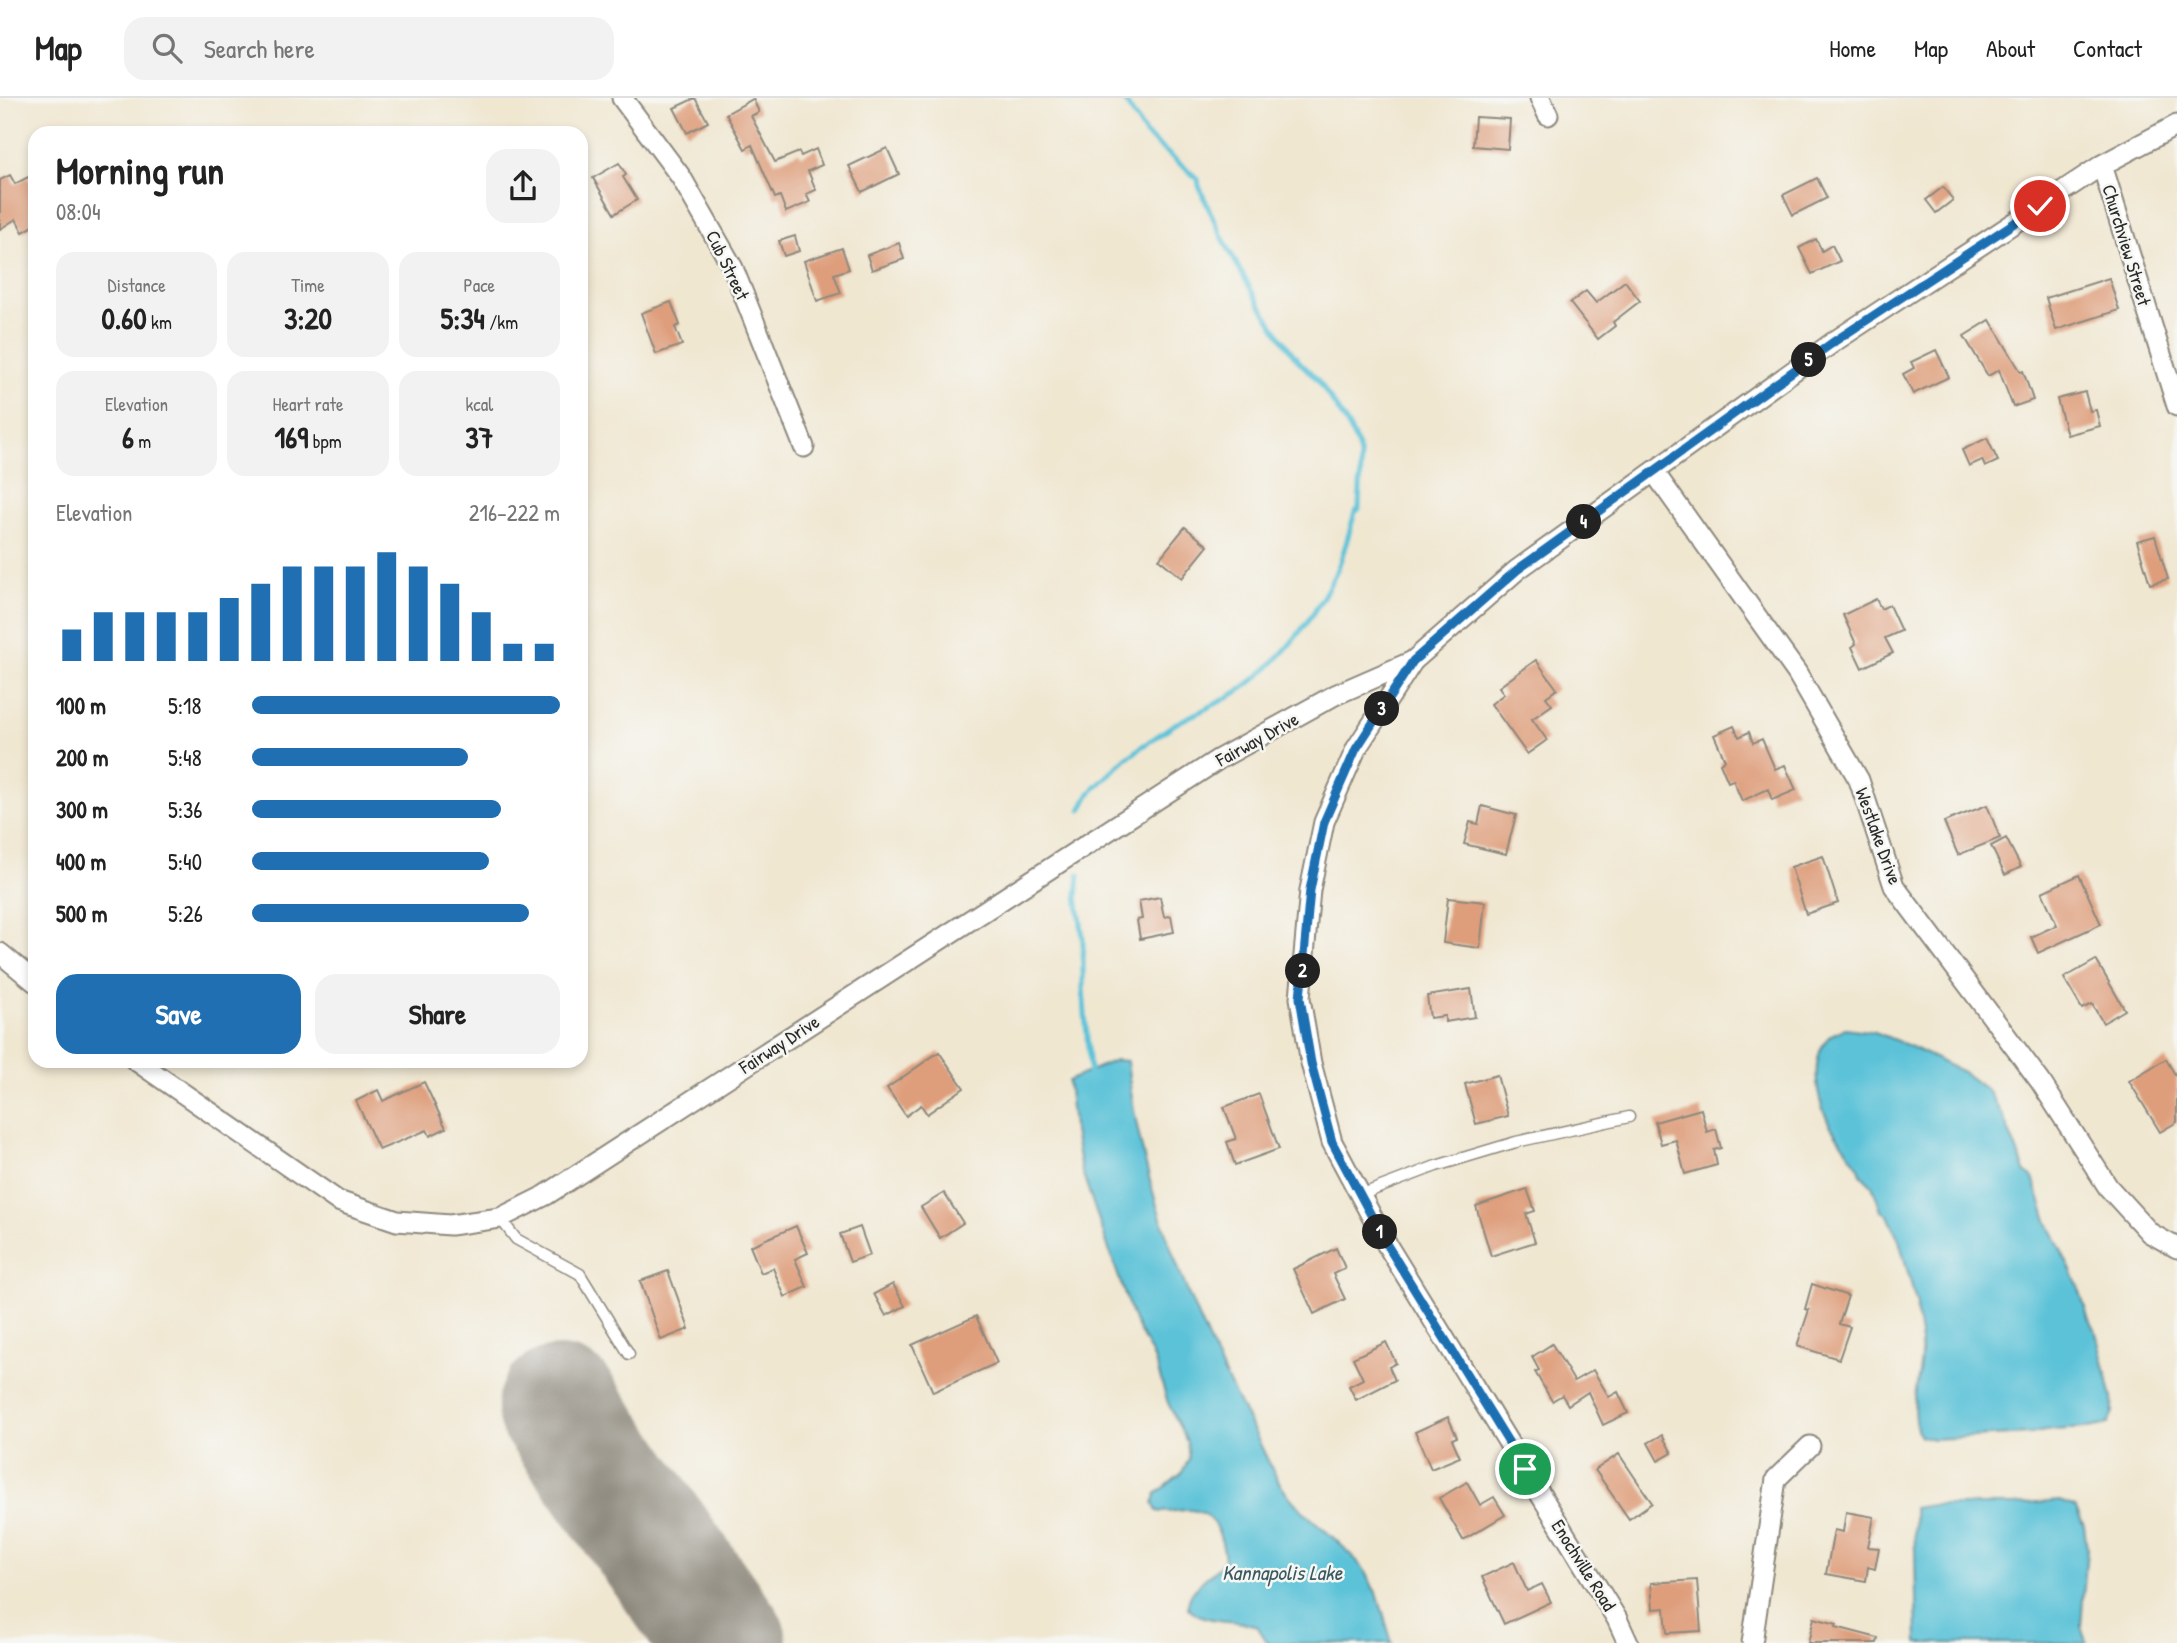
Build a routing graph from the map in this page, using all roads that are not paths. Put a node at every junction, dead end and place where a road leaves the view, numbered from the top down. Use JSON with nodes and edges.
{"nodes":[{"id":1,"x":622,"y":98,"type":"edge"},
{"id":2,"x":2177,"y":125,"type":"edge"},
{"id":3,"x":2102,"y":165,"type":"junction"},
{"id":4,"x":2177,"y":406,"type":"edge"},
{"id":5,"x":804,"y":447,"type":"dead end"},
{"id":6,"x":1654,"y":472,"type":"junction"},
{"id":7,"x":1413,"y":661,"type":"junction"},
{"id":8,"x":0,"y":953,"type":"edge"},
{"id":9,"x":28,"y":976,"type":"edge"},
{"id":10,"x":147,"y":1068,"type":"edge"},
{"id":11,"x":1629,"y":1117,"type":"dead end"},
{"id":12,"x":1360,"y":1195,"type":"junction"},
{"id":13,"x":500,"y":1218,"type":"junction"},
{"id":14,"x":2177,"y":1248,"type":"edge"},
{"id":15,"x":629,"y":1354,"type":"dead end"},
{"id":16,"x":1810,"y":1446,"type":"dead end"},
{"id":17,"x":1628,"y":1643,"type":"edge"},
{"id":18,"x":1752,"y":1643,"type":"edge"}],
"edges":[{"from":1,"to":5,"type":"street","name":"Cub Street"},
{"from":2,"to":3,"type":"street","name":"Enochville Road"},
{"from":3,"to":4,"type":"street","name":"Churchview Street"},
{"from":3,"to":6,"type":"street","name":"Enochville Road"},
{"from":6,"to":7,"type":"street","name":"Enochville Road"},
{"from":6,"to":14,"type":"street","name":"Westlake Drive"},
{"from":7,"to":12,"type":"street","name":"Enochville Road"},
{"from":7,"to":13,"type":"street","name":"Fairway Drive"},
{"from":8,"to":9,"type":"street"},
{"from":10,"to":13,"type":"street","name":"Fairway Drive"},
{"from":11,"to":12,"type":"lane"},
{"from":12,"to":17,"type":"street","name":"Enochville Road"},
{"from":13,"to":15,"type":"lane"},
{"from":16,"to":18,"type":"street"}]}
